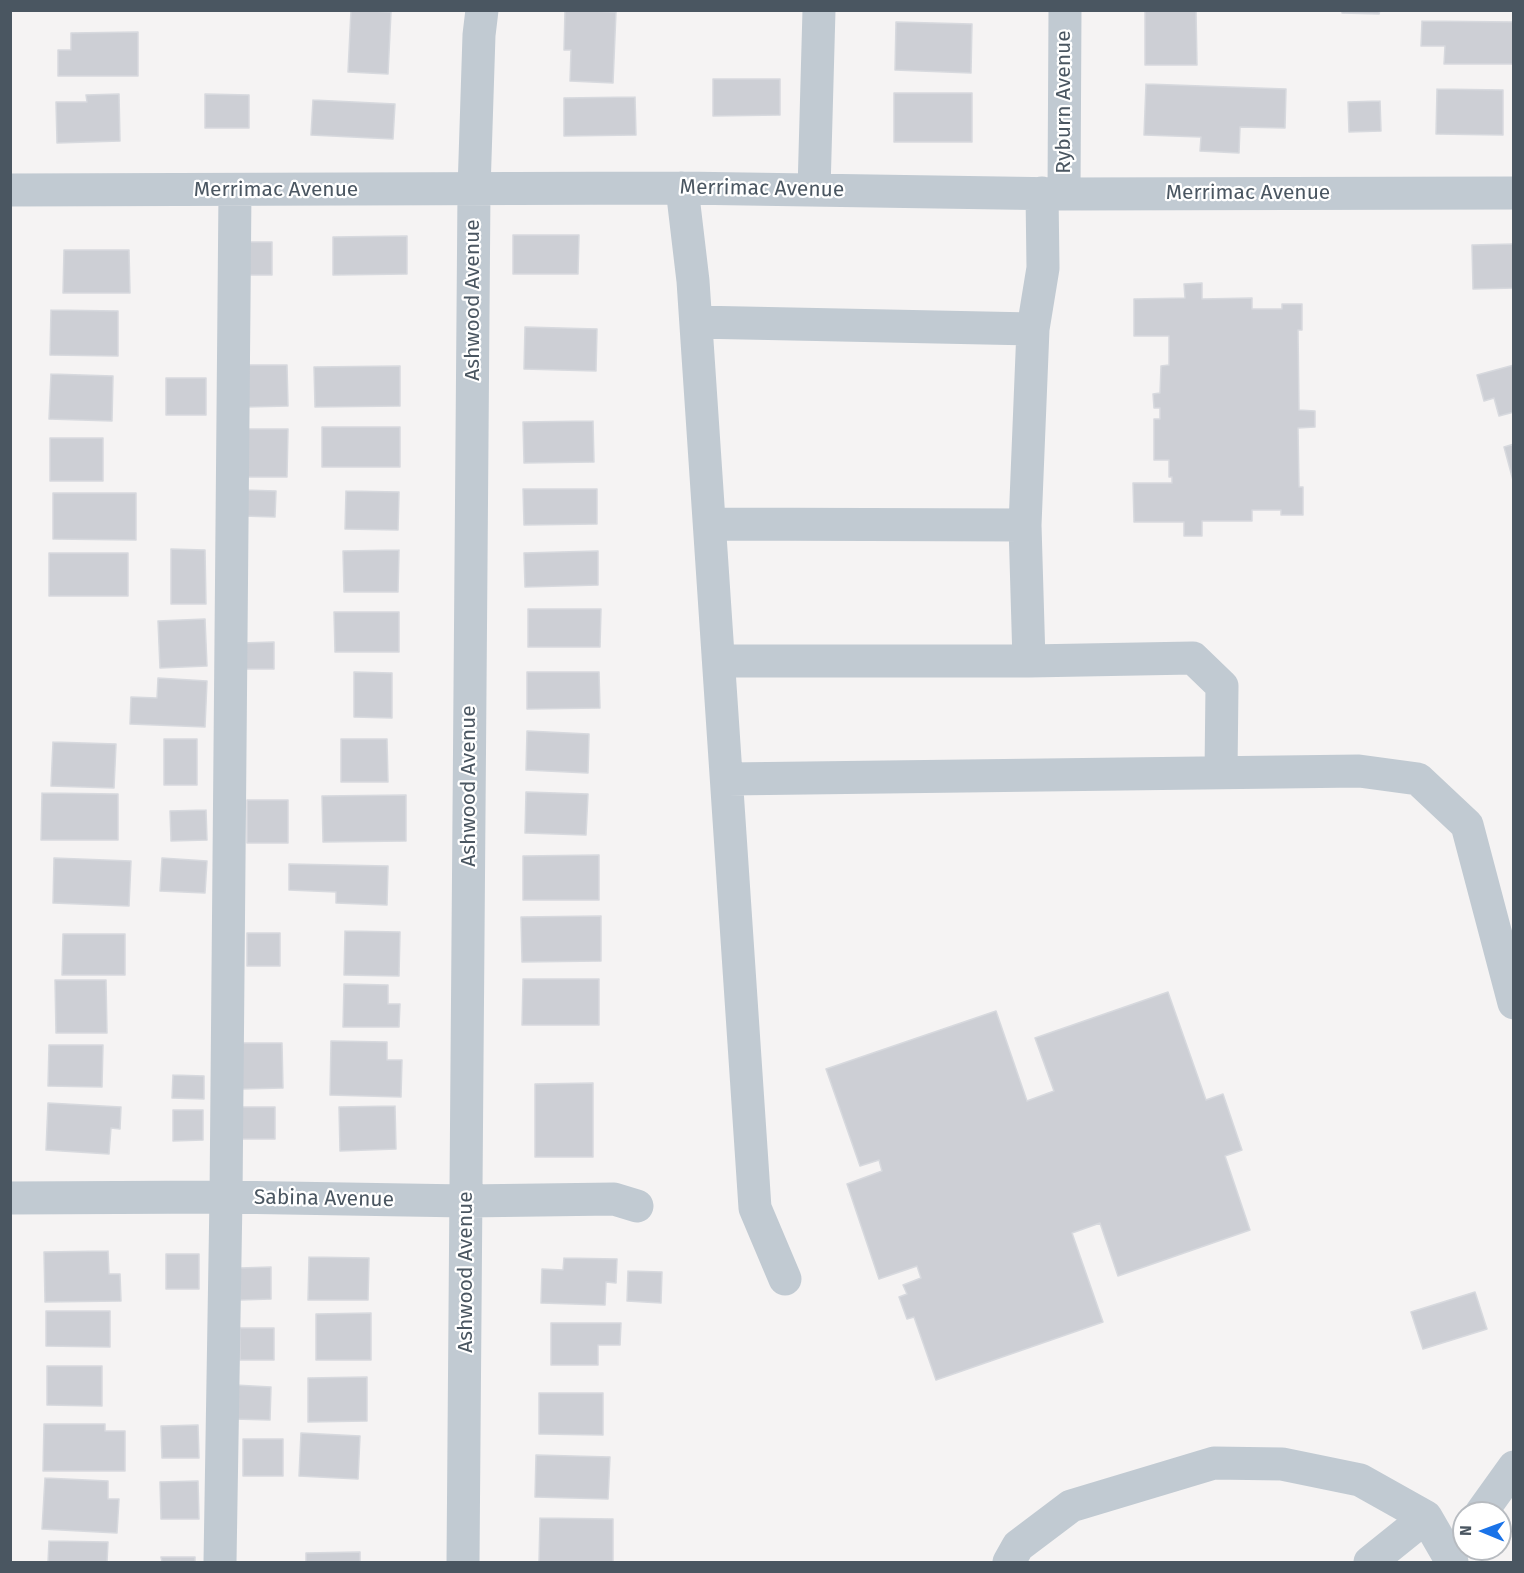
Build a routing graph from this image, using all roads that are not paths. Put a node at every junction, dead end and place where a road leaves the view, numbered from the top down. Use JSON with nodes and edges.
{"nodes":[{"id":1,"x":482,"y":10,"type":"edge"},
{"id":2,"x":819,"y":10,"type":"edge"},
{"id":3,"x":1065,"y":10,"type":"edge"},
{"id":4,"x":682,"y":188,"type":"junction"},
{"id":5,"x":10,"y":190,"type":"edge"},
{"id":6,"x":234,"y":190,"type":"junction"},
{"id":7,"x":474,"y":190,"type":"junction"},
{"id":8,"x":814,"y":190,"type":"junction"},
{"id":9,"x":1514,"y":193,"type":"edge"},
{"id":10,"x":1053,"y":194,"type":"junction"},
{"id":11,"x":696,"y":322,"type":"junction"},
{"id":12,"x":1033,"y":329,"type":"junction"},
{"id":13,"x":710,"y":524,"type":"junction"},
{"id":14,"x":1025,"y":525,"type":"junction"},
{"id":15,"x":720,"y":661,"type":"junction"},
{"id":16,"x":1029,"y":661,"type":"junction"},
{"id":17,"x":1221,"y":772,"type":"junction"},
{"id":18,"x":728,"y":779,"type":"junction"},
{"id":19,"x":1514,"y":1003,"type":"edge"},
{"id":20,"x":226,"y":1197,"type":"junction"},
{"id":21,"x":10,"y":1198,"type":"edge"},
{"id":22,"x":466,"y":1201,"type":"junction"},
{"id":23,"x":637,"y":1206,"type":"dead end"},
{"id":24,"x":785,"y":1279,"type":"dead end"},
{"id":25,"x":1514,"y":1467,"type":"edge"},
{"id":26,"x":1490,"y":1501,"type":"edge"},
{"id":27,"x":1426,"y":1517,"type":"junction"},
{"id":28,"x":1452,"y":1548,"type":"edge"},
{"id":29,"x":220,"y":1563,"type":"edge"},
{"id":30,"x":463,"y":1563,"type":"edge"},
{"id":31,"x":1009,"y":1563,"type":"edge"},
{"id":32,"x":1370,"y":1563,"type":"edge"}],
"edges":[{"from":1,"to":7,"type":"street","name":"Ashwood Avenue"},
{"from":2,"to":8,"type":"street"},
{"from":3,"to":10,"type":"street","name":"Ryburn Avenue"},
{"from":4,"to":7,"type":"street","name":"Merrimac Avenue"},
{"from":4,"to":8,"type":"street","name":"Merrimac Avenue"},
{"from":4,"to":11,"type":"street"},
{"from":5,"to":6,"type":"street","name":"Merrimac Avenue"},
{"from":6,"to":7,"type":"street","name":"Merrimac Avenue"},
{"from":6,"to":20,"type":"street"},
{"from":7,"to":22,"type":"street","name":"Ashwood Avenue"},
{"from":8,"to":10,"type":"street","name":"Merrimac Avenue"},
{"from":9,"to":10,"type":"street","name":"Merrimac Avenue"},
{"from":10,"to":12,"type":"street","name":"Ryburn Avenue"},
{"from":11,"to":12,"type":"street"},
{"from":11,"to":13,"type":"street"},
{"from":12,"to":14,"type":"street","name":"Ryburn Avenue"},
{"from":13,"to":14,"type":"street"},
{"from":13,"to":15,"type":"street"},
{"from":14,"to":16,"type":"street","name":"Ryburn Avenue"},
{"from":15,"to":16,"type":"street"},
{"from":15,"to":18,"type":"street"},
{"from":16,"to":17,"type":"street"},
{"from":17,"to":18,"type":"street"},
{"from":17,"to":19,"type":"street"},
{"from":18,"to":24,"type":"street"},
{"from":20,"to":21,"type":"street","name":"Sabina Avenue"},
{"from":20,"to":22,"type":"street","name":"Sabina Avenue"},
{"from":20,"to":29,"type":"street"},
{"from":22,"to":23,"type":"street","name":"Sabina Avenue"},
{"from":22,"to":30,"type":"street","name":"Ashwood Avenue"},
{"from":25,"to":26,"type":"street"},
{"from":27,"to":28,"type":"street"},
{"from":27,"to":31,"type":"street"},
{"from":27,"to":32,"type":"street"}]}
